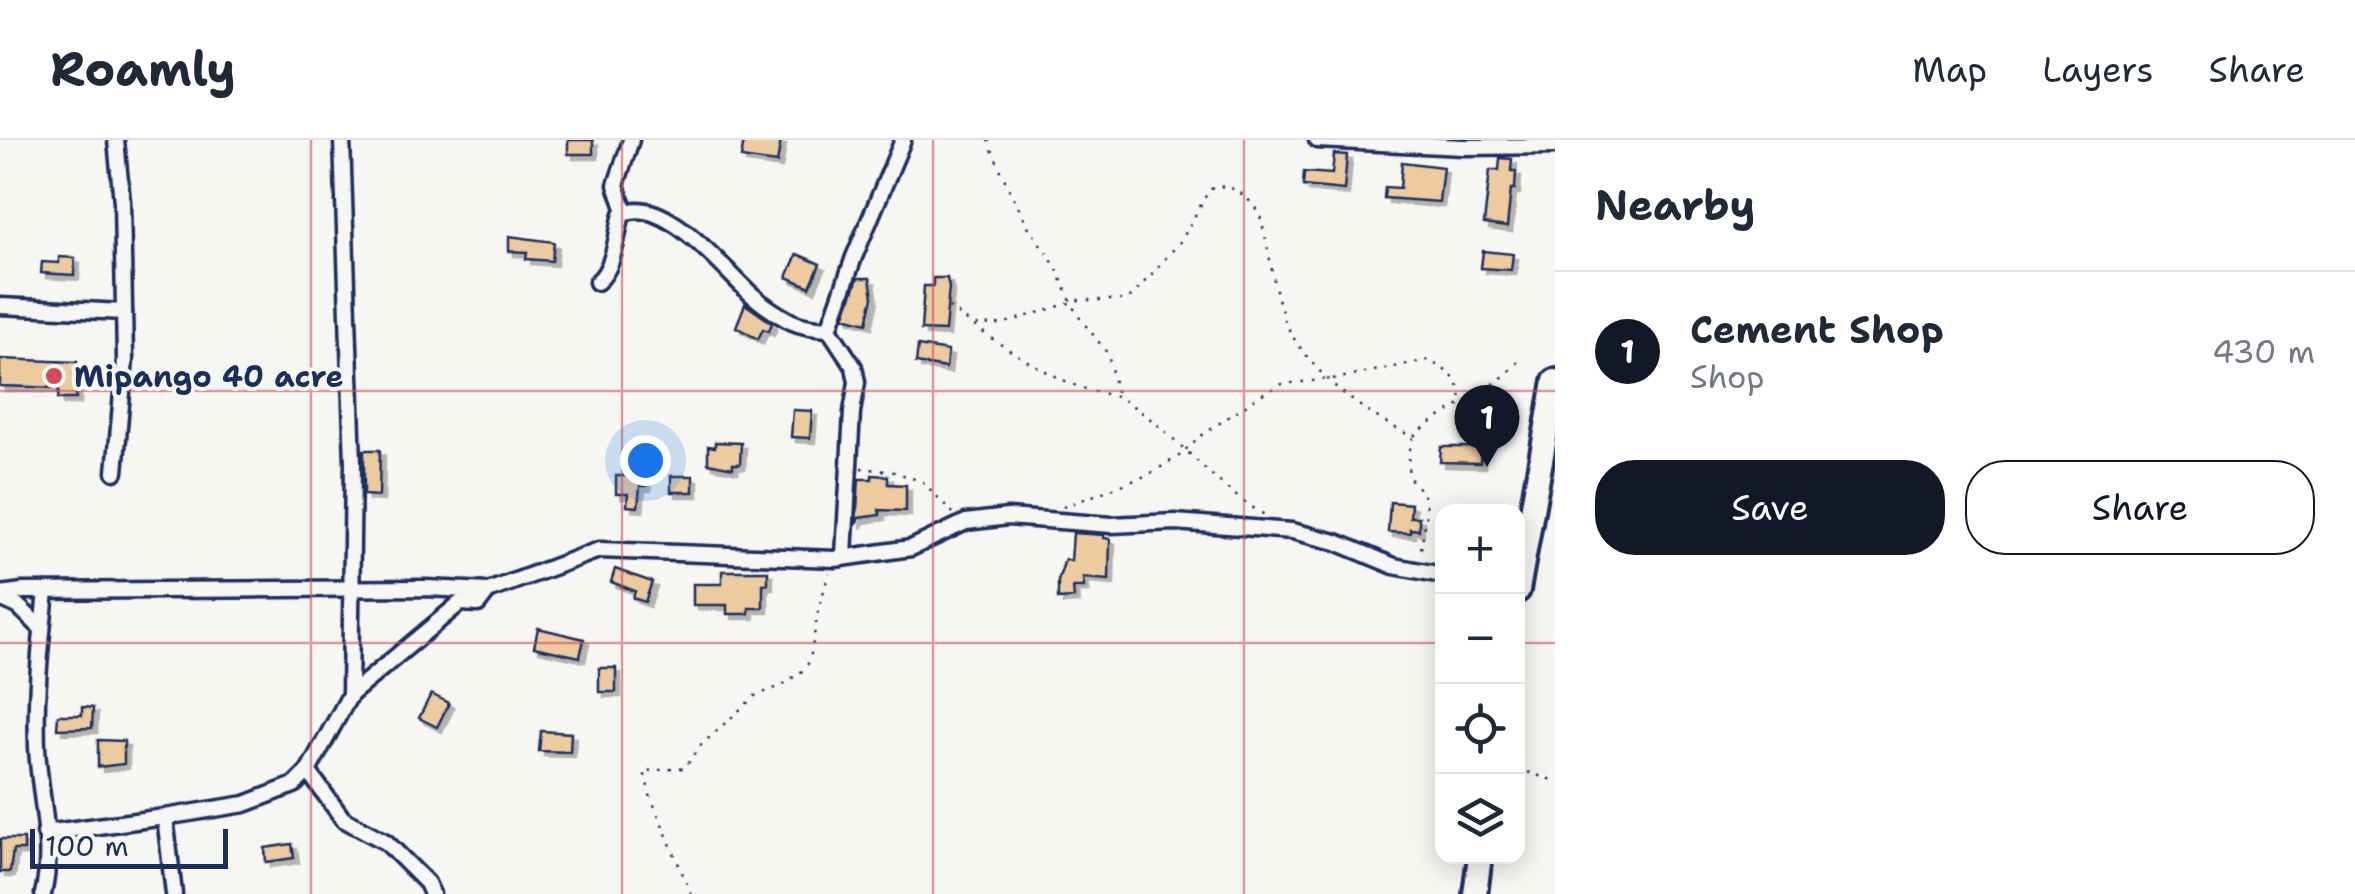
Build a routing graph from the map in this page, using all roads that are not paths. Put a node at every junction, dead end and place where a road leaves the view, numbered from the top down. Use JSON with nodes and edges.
{"nodes":[{"id":1,"x":116,"y":140,"type":"edge"},
{"id":2,"x":342,"y":140,"type":"edge"},
{"id":3,"x":630,"y":140,"type":"edge"},
{"id":4,"x":903,"y":140,"type":"edge"},
{"id":5,"x":1317,"y":140,"type":"edge"},
{"id":6,"x":1555,"y":146,"type":"edge"},
{"id":7,"x":625,"y":211,"type":"junction"},
{"id":8,"x":597,"y":282,"type":"dead end"},
{"id":9,"x":0,"y":306,"type":"edge"},
{"id":10,"x":124,"y":312,"type":"junction"},
{"id":11,"x":829,"y":329,"type":"junction"},
{"id":12,"x":1555,"y":380,"type":"edge"},
{"id":13,"x":115,"y":472,"type":"dead end"},
{"id":14,"x":1525,"y":550,"type":"edge"},
{"id":15,"x":840,"y":557,"type":"junction"},
{"id":16,"x":1435,"y":574,"type":"edge"},
{"id":17,"x":352,"y":589,"type":"junction"},
{"id":18,"x":46,"y":591,"type":"junction"},
{"id":19,"x":488,"y":591,"type":"junction"},
{"id":20,"x":0,"y":596,"type":"edge"},
{"id":21,"x":42,"y":629,"type":"junction"},
{"id":22,"x":350,"y":695,"type":"junction"},
{"id":23,"x":308,"y":771,"type":"junction"},
{"id":24,"x":165,"y":818,"type":"junction"},
{"id":25,"x":46,"y":834,"type":"junction"},
{"id":26,"x":1479,"y":864,"type":"edge"},
{"id":27,"x":43,"y":894,"type":"edge"},
{"id":28,"x":174,"y":894,"type":"edge"},
{"id":29,"x":432,"y":894,"type":"edge"},
{"id":30,"x":1474,"y":894,"type":"edge"}],
"edges":[{"from":1,"to":10,"type":"street"},
{"from":2,"to":17,"type":"street"},
{"from":3,"to":7,"type":"street"},
{"from":4,"to":11,"type":"street"},
{"from":5,"to":6,"type":"street"},
{"from":7,"to":8,"type":"street"},
{"from":7,"to":11,"type":"street"},
{"from":9,"to":10,"type":"street"},
{"from":10,"to":13,"type":"street"},
{"from":11,"to":15,"type":"street"},
{"from":12,"to":14,"type":"highway"},
{"from":15,"to":16,"type":"street"},
{"from":15,"to":19,"type":"street"},
{"from":17,"to":18,"type":"street"},
{"from":17,"to":19,"type":"street"},
{"from":17,"to":22,"type":"street"},
{"from":18,"to":20,"type":"street"},
{"from":18,"to":21,"type":"street"},
{"from":19,"to":22,"type":"street"},
{"from":20,"to":21,"type":"street"},
{"from":21,"to":25,"type":"street"},
{"from":22,"to":23,"type":"street"},
{"from":23,"to":24,"type":"street"},
{"from":23,"to":29,"type":"street"},
{"from":24,"to":25,"type":"street"},
{"from":24,"to":28,"type":"street"},
{"from":25,"to":27,"type":"street"},
{"from":26,"to":30,"type":"highway"}]}
